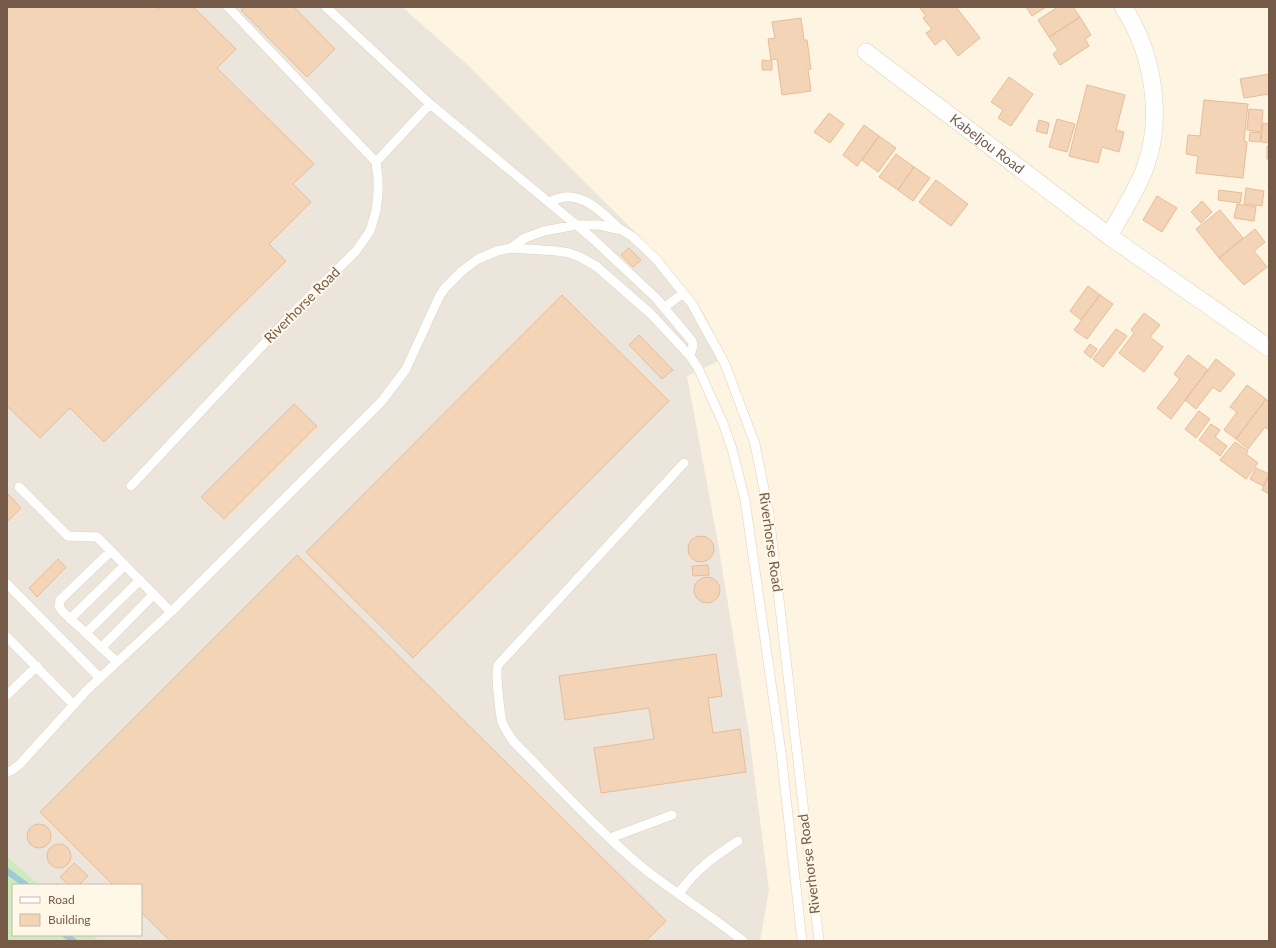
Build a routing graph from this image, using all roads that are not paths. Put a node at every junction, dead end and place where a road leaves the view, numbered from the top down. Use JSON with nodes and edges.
{"nodes":[{"id":1,"x":228,"y":7,"type":"edge"},
{"id":2,"x":326,"y":7,"type":"edge"},
{"id":3,"x":1128,"y":9,"type":"edge"},
{"id":4,"x":866,"y":52,"type":"dead end"},
{"id":5,"x":430,"y":104,"type":"junction"},
{"id":6,"x":376,"y":162,"type":"junction"},
{"id":7,"x":549,"y":202,"type":"junction"},
{"id":8,"x":576,"y":225,"type":"junction"},
{"id":9,"x":622,"y":230,"type":"junction"},
{"id":10,"x":1109,"y":236,"type":"junction"},
{"id":11,"x":511,"y":248,"type":"junction"},
{"id":12,"x":683,"y":293,"type":"junction"},
{"id":13,"x":664,"y":307,"type":"junction"},
{"id":14,"x":1269,"y":348,"type":"edge"},
{"id":15,"x":690,"y":356,"type":"junction"},
{"id":16,"x":684,"y":463,"type":"dead end"},
{"id":17,"x":131,"y":486,"type":"dead end"},
{"id":18,"x":19,"y":487,"type":"dead end"},
{"id":19,"x":111,"y":550,"type":"junction"},
{"id":20,"x":125,"y":565,"type":"junction"},
{"id":21,"x":140,"y":580,"type":"junction"},
{"id":22,"x":7,"y":584,"type":"edge"},
{"id":23,"x":154,"y":594,"type":"junction"},
{"id":24,"x":171,"y":612,"type":"junction"},
{"id":25,"x":70,"y":619,"type":"junction"},
{"id":26,"x":86,"y":633,"type":"junction"},
{"id":27,"x":7,"y":637,"type":"edge"},
{"id":28,"x":101,"y":648,"type":"junction"},
{"id":29,"x":117,"y":662,"type":"junction"},
{"id":30,"x":36,"y":666,"type":"junction"},
{"id":31,"x":100,"y":678,"type":"junction"},
{"id":32,"x":7,"y":695,"type":"edge"},
{"id":33,"x":74,"y":705,"type":"junction"},
{"id":34,"x":7,"y":772,"type":"edge"},
{"id":35,"x":672,"y":815,"type":"dead end"},
{"id":36,"x":610,"y":838,"type":"junction"},
{"id":37,"x":738,"y":841,"type":"dead end"},
{"id":38,"x":679,"y":893,"type":"junction"},
{"id":39,"x":744,"y":941,"type":"edge"},
{"id":40,"x":802,"y":941,"type":"edge"},
{"id":41,"x":819,"y":941,"type":"edge"}],
"edges":[{"from":1,"to":6,"type":"lane"},
{"from":2,"to":5,"type":"lane","name":"Riverhorse Road"},
{"from":3,"to":10,"type":"street"},
{"from":4,"to":10,"type":"street","name":"Kabeljou Road"},
{"from":5,"to":6,"type":"lane"},
{"from":5,"to":7,"type":"lane","name":"Riverhorse Road"},
{"from":6,"to":17,"type":"lane","name":"Riverhorse Road"},
{"from":7,"to":8,"type":"lane","name":"Riverhorse Road"},
{"from":7,"to":9,"type":"lane"},
{"from":8,"to":9,"type":"lane","name":"Riverhorse Road"},
{"from":8,"to":11,"type":"lane","name":"Riverhorse Road"},
{"from":8,"to":13,"type":"lane","name":"Riverhorse Road"},
{"from":9,"to":12,"type":"lane","name":"Riverhorse Road"},
{"from":10,"to":14,"type":"street","name":"Kabeljou Road"},
{"from":11,"to":15,"type":"lane","name":"Riverhorse Road"},
{"from":11,"to":24,"type":"lane"},
{"from":12,"to":13,"type":"lane"},
{"from":12,"to":41,"type":"lane","name":"Riverhorse Road"},
{"from":13,"to":15,"type":"lane","name":"Riverhorse Road"},
{"from":15,"to":40,"type":"lane","name":"Riverhorse Road"},
{"from":16,"to":36,"type":"lane"},
{"from":18,"to":19,"type":"lane"},
{"from":19,"to":20,"type":"lane"},
{"from":19,"to":25,"type":"lane"},
{"from":20,"to":21,"type":"lane"},
{"from":20,"to":25,"type":"lane"},
{"from":21,"to":23,"type":"lane"},
{"from":21,"to":26,"type":"lane"},
{"from":22,"to":31,"type":"lane"},
{"from":23,"to":24,"type":"lane"},
{"from":23,"to":28,"type":"lane"},
{"from":24,"to":29,"type":"lane"},
{"from":25,"to":26,"type":"lane"},
{"from":26,"to":28,"type":"lane"},
{"from":27,"to":30,"type":"lane"},
{"from":28,"to":29,"type":"lane"},
{"from":29,"to":31,"type":"lane"},
{"from":30,"to":32,"type":"lane"},
{"from":30,"to":33,"type":"lane"},
{"from":31,"to":33,"type":"lane"},
{"from":33,"to":34,"type":"lane"},
{"from":35,"to":36,"type":"lane"},
{"from":36,"to":38,"type":"lane"},
{"from":37,"to":38,"type":"lane"},
{"from":38,"to":39,"type":"lane"}]}
